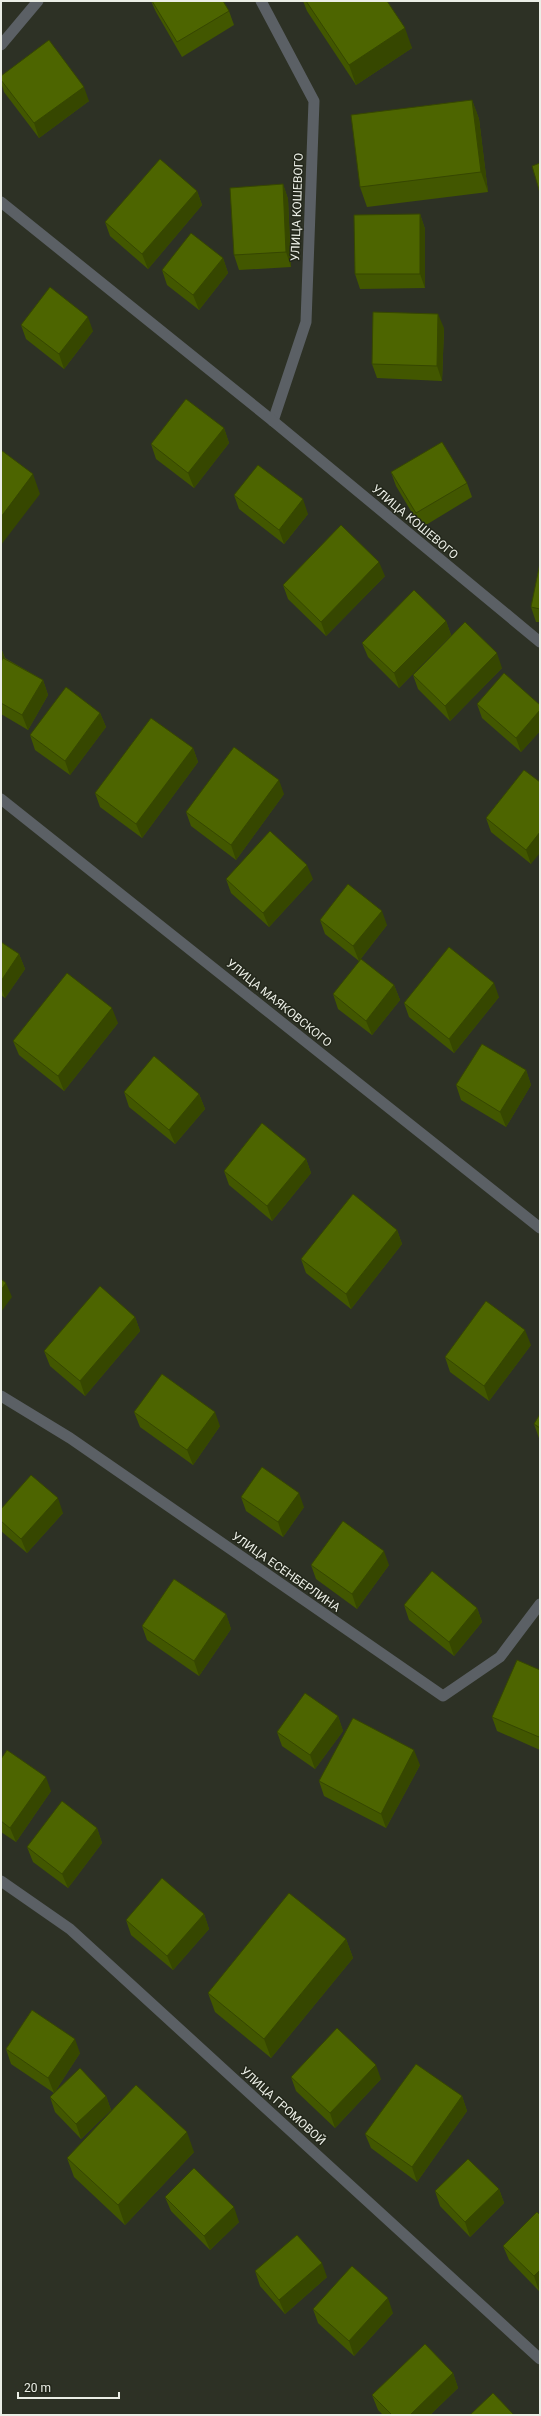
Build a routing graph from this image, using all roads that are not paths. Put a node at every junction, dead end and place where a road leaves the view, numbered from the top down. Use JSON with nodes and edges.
{"nodes":[{"id":1,"x":35,"y":1,"type":"edge"},
{"id":2,"x":261,"y":1,"type":"edge"},
{"id":3,"x":1,"y":45,"type":"edge"},
{"id":4,"x":1,"y":202,"type":"edge"},
{"id":5,"x":273,"y":421,"type":"junction"},
{"id":6,"x":540,"y":642,"type":"edge"},
{"id":7,"x":1,"y":799,"type":"edge"},
{"id":8,"x":540,"y":1228,"type":"edge"},
{"id":9,"x":1,"y":1396,"type":"edge"},
{"id":10,"x":540,"y":1604,"type":"edge"},
{"id":11,"x":1,"y":1881,"type":"edge"},
{"id":12,"x":540,"y":2359,"type":"edge"}],
"edges":[{"from":1,"to":3,"type":"street"},
{"from":2,"to":5,"type":"street","name":"УЛИЦА КОШЕВОГО"},
{"from":4,"to":5,"type":"street","name":"УЛИЦА КОШЕВОГО"},
{"from":5,"to":6,"type":"street","name":"УЛИЦА КОШЕВОГО"},
{"from":7,"to":8,"type":"street","name":"УЛИЦА МАЯКОВСКОГО"},
{"from":9,"to":10,"type":"street","name":"УЛИЦА ЕСЕНБЕРЛИНА"},
{"from":11,"to":12,"type":"street","name":"УЛИЦА ГРОМОВОЙ"}]}
